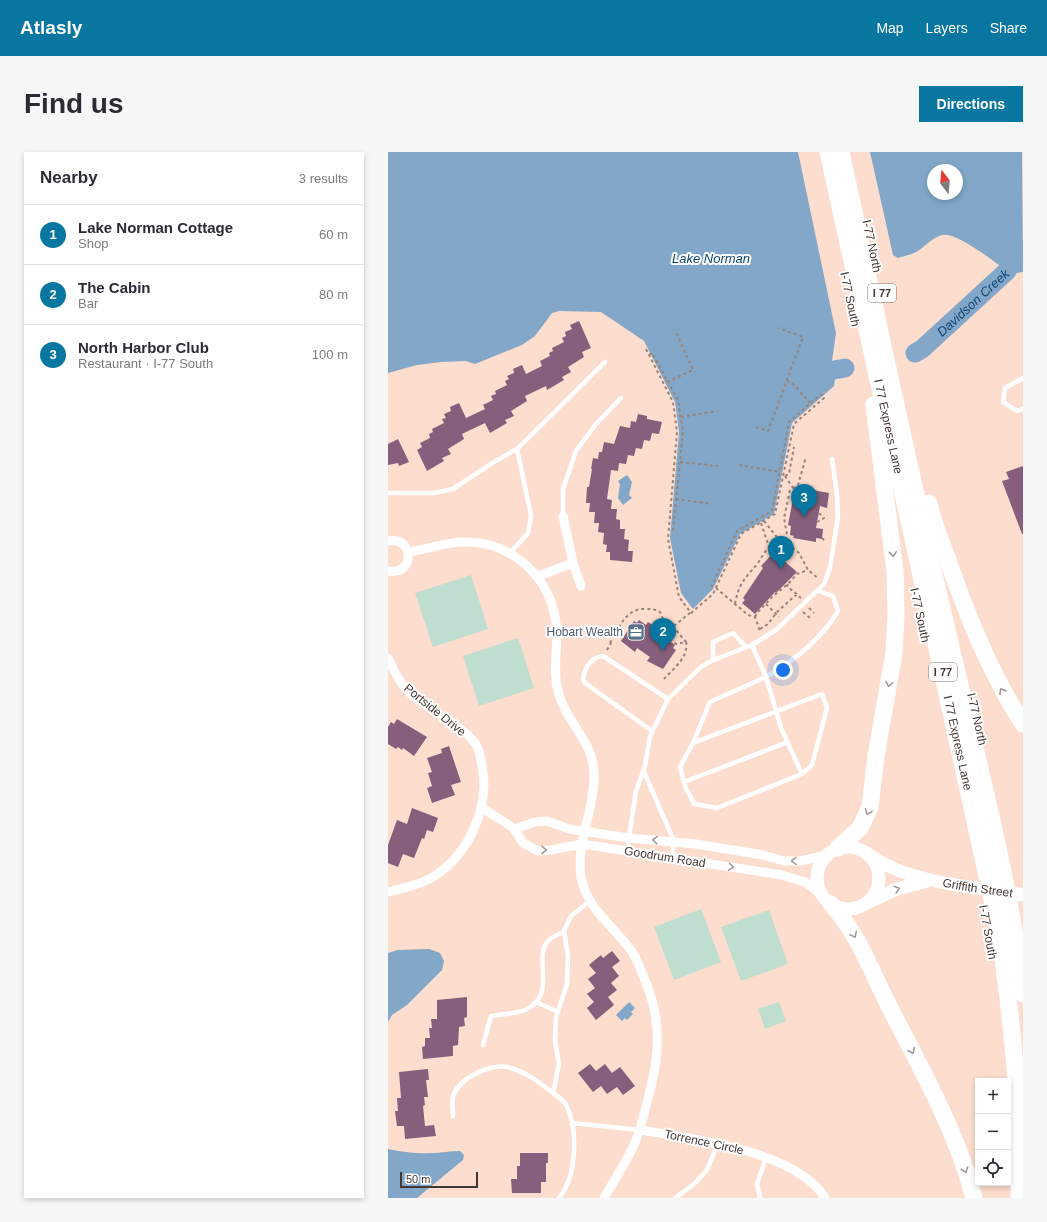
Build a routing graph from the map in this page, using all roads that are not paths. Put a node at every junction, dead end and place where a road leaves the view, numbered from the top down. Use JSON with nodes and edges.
{"nodes":[{"id":1,"x":818,"y":152,"type":"edge"},
{"id":2,"x":828,"y":152,"type":"edge"},
{"id":3,"x":841,"y":152,"type":"edge"},
{"id":4,"x":851,"y":152,"type":"edge"},
{"id":5,"x":605,"y":362,"type":"dead end"},
{"id":6,"x":1023,"y":378,"type":"edge"},
{"id":7,"x":621,"y":398,"type":"dead end"},
{"id":8,"x":874,"y":405,"type":"junction"},
{"id":9,"x":1023,"y":409,"type":"edge"},
{"id":10,"x":517,"y":449,"type":"junction"},
{"id":11,"x":832,"y":459,"type":"dead end"},
{"id":12,"x":388,"y":493,"type":"edge"},
{"id":13,"x":930,"y":509,"type":"junction"},
{"id":14,"x":563,"y":516,"type":"joint"},
{"id":15,"x":388,"y":541,"type":"edge"},
{"id":16,"x":408,"y":552,"type":"junction"},
{"id":17,"x":510,"y":554,"type":"junction"},
{"id":18,"x":573,"y":563,"type":"junction"},
{"id":19,"x":388,"y":571,"type":"edge"},
{"id":20,"x":538,"y":576,"type":"junction"},
{"id":21,"x":582,"y":586,"type":"dead end"},
{"id":22,"x":819,"y":591,"type":"junction"},
{"id":23,"x":752,"y":645,"type":"junction"},
{"id":24,"x":746,"y":647,"type":"junction"},
{"id":25,"x":388,"y":658,"type":"edge"},
{"id":26,"x":712,"y":661,"type":"junction"},
{"id":27,"x":390,"y":671,"type":"edge"},
{"id":28,"x":766,"y":677,"type":"junction"},
{"id":29,"x":668,"y":699,"type":"junction"},
{"id":30,"x":776,"y":712,"type":"junction"},
{"id":31,"x":1023,"y":724,"type":"edge"},
{"id":32,"x":652,"y":731,"type":"junction"},
{"id":33,"x":788,"y":742,"type":"junction"},
{"id":34,"x":693,"y":743,"type":"junction"},
{"id":35,"x":644,"y":772,"type":"junction"},
{"id":36,"x":802,"y":774,"type":"junction"},
{"id":37,"x":684,"y":782,"type":"junction"},
{"id":38,"x":482,"y":808,"type":"junction"},
{"id":39,"x":514,"y":829,"type":"junction"},
{"id":40,"x":584,"y":831,"type":"junction"},
{"id":41,"x":629,"y":838,"type":"junction"},
{"id":42,"x":674,"y":841,"type":"junction"},
{"id":43,"x":582,"y":844,"type":"junction"},
{"id":44,"x":627,"y":851,"type":"junction"},
{"id":45,"x":832,"y":852,"type":"junction"},
{"id":46,"x":870,"y":856,"type":"junction"},
{"id":47,"x":672,"y":858,"type":"junction"},
{"id":48,"x":931,"y":880,"type":"junction"},
{"id":49,"x":388,"y":892,"type":"edge"},
{"id":50,"x":1023,"y":895,"type":"edge"},
{"id":51,"x":826,"y":899,"type":"junction"},
{"id":52,"x":590,"y":901,"type":"junction"},
{"id":53,"x":864,"y":904,"type":"junction"},
{"id":54,"x":1023,"y":929,"type":"edge"},
{"id":55,"x":564,"y":931,"type":"junction"},
{"id":56,"x":1023,"y":994,"type":"edge"},
{"id":57,"x":536,"y":1002,"type":"junction"},
{"id":58,"x":558,"y":1012,"type":"junction"},
{"id":59,"x":483,"y":1045,"type":"dead end"},
{"id":60,"x":1007,"y":1078,"type":"edge"},
{"id":61,"x":553,"y":1093,"type":"junction"},
{"id":62,"x":1008,"y":1114,"type":"edge"},
{"id":63,"x":453,"y":1116,"type":"dead end"},
{"id":64,"x":572,"y":1123,"type":"junction"},
{"id":65,"x":640,"y":1130,"type":"junction"},
{"id":66,"x":718,"y":1143,"type":"junction"},
{"id":67,"x":766,"y":1158,"type":"junction"},
{"id":68,"x":559,"y":1198,"type":"edge"},
{"id":69,"x":604,"y":1198,"type":"edge"},
{"id":70,"x":676,"y":1198,"type":"edge"},
{"id":71,"x":760,"y":1198,"type":"edge"},
{"id":72,"x":825,"y":1198,"type":"edge"},
{"id":73,"x":974,"y":1198,"type":"edge"},
{"id":74,"x":1009,"y":1198,"type":"edge"},
{"id":75,"x":1019,"y":1198,"type":"edge"}],
"edges":[{"from":1,"to":8,"type":"highway","name":"I-77 South","number":"I 77"},
{"from":2,"to":75,"type":"highway","name":"I 77 Express Lane","number":"I 77"},
{"from":3,"to":56,"type":"highway","name":"I 77 Express Lane","number":"I 77"},
{"from":4,"to":13,"type":"highway","name":"I-77 North","number":"I 77"},
{"from":5,"to":10,"type":"lane"},
{"from":6,"to":9,"type":"lane"},
{"from":7,"to":14,"type":"lane"},
{"from":8,"to":45,"type":"highway","one_way":true},
{"from":8,"to":60,"type":"highway","name":"I-77 South","number":"I 77"},
{"from":10,"to":12,"type":"lane"},
{"from":10,"to":17,"type":"lane"},
{"from":11,"to":22,"type":"lane"},
{"from":31,"to":13,"type":"highway","one_way":true},
{"from":13,"to":54,"type":"highway","name":"I-77 North","number":"I 77"},
{"from":14,"to":18,"type":"street"},
{"from":15,"to":16,"type":"street"},
{"from":16,"to":17,"type":"street"},
{"from":16,"to":19,"type":"street"},
{"from":17,"to":20,"type":"street"},
{"from":18,"to":20,"type":"street"},
{"from":18,"to":21,"type":"street"},
{"from":20,"to":40,"type":"street"},
{"from":22,"to":23,"type":"lane"},
{"from":22,"to":28,"type":"lane"},
{"from":23,"to":24,"type":"lane"},
{"from":23,"to":28,"type":"lane"},
{"from":24,"to":26,"type":"lane"},
{"from":24,"to":26,"type":"lane"},
{"from":25,"to":27,"type":"street","name":"Portside Drive"},
{"from":26,"to":29,"type":"lane"},
{"from":27,"to":38,"type":"street","name":"Portside Drive"},
{"from":28,"to":30,"type":"lane"},
{"from":28,"to":34,"type":"lane"},
{"from":29,"to":32,"type":"lane"},
{"from":29,"to":32,"type":"lane"},
{"from":30,"to":33,"type":"lane"},
{"from":30,"to":34,"type":"lane"},
{"from":30,"to":36,"type":"lane"},
{"from":32,"to":35,"type":"lane"},
{"from":33,"to":36,"type":"lane"},
{"from":33,"to":37,"type":"lane"},
{"from":34,"to":37,"type":"lane"},
{"from":35,"to":41,"type":"lane"},
{"from":35,"to":42,"type":"lane"},
{"from":36,"to":37,"type":"lane"},
{"from":38,"to":39,"type":"street","name":"Goodrum Road"},
{"from":38,"to":49,"type":"street","name":"Portside Drive"},
{"from":39,"to":40,"type":"street","name":"Goodrum Road"},
{"from":39,"to":43,"type":"street","name":"Goodrum Road","one_way":true},
{"from":40,"to":41,"type":"street","name":"Goodrum Road"},
{"from":40,"to":43,"type":"street"},
{"from":42,"to":41,"type":"street","name":"Goodrum Road","one_way":true},
{"from":41,"to":44,"type":"lane"},
{"from":45,"to":42,"type":"street","name":"Goodrum Road","one_way":true},
{"from":42,"to":47,"type":"lane"},
{"from":43,"to":44,"type":"street","name":"Goodrum Road"},
{"from":43,"to":52,"type":"street"},
{"from":44,"to":47,"type":"street","name":"Goodrum Road"},
{"from":45,"to":46,"type":"main road"},
{"from":45,"to":51,"type":"main road"},
{"from":46,"to":48,"type":"main road","name":"Griffith Street"},
{"from":46,"to":53,"type":"main road"},
{"from":47,"to":51,"type":"street","name":"Goodrum Road","one_way":true},
{"from":48,"to":50,"type":"main road","name":"Griffith Street"},
{"from":53,"to":48,"type":"main road","name":"Griffith Street","one_way":true},
{"from":51,"to":53,"type":"main road"},
{"from":51,"to":73,"type":"highway","one_way":true},
{"from":52,"to":55,"type":"lane"},
{"from":52,"to":65,"type":"street"},
{"from":55,"to":57,"type":"lane"},
{"from":55,"to":58,"type":"lane"},
{"from":57,"to":58,"type":"lane"},
{"from":57,"to":59,"type":"lane"},
{"from":58,"to":61,"type":"lane"},
{"from":61,"to":63,"type":"lane"},
{"from":61,"to":64,"type":"lane"},
{"from":62,"to":74,"type":"highway"},
{"from":64,"to":65,"type":"lane"},
{"from":64,"to":68,"type":"lane"},
{"from":65,"to":66,"type":"street","name":"Torrence Circle"},
{"from":65,"to":69,"type":"street"},
{"from":66,"to":67,"type":"street","name":"Torrence Circle"},
{"from":66,"to":70,"type":"lane"},
{"from":67,"to":71,"type":"lane"},
{"from":67,"to":72,"type":"street","name":"Torrence Circle"}]}
